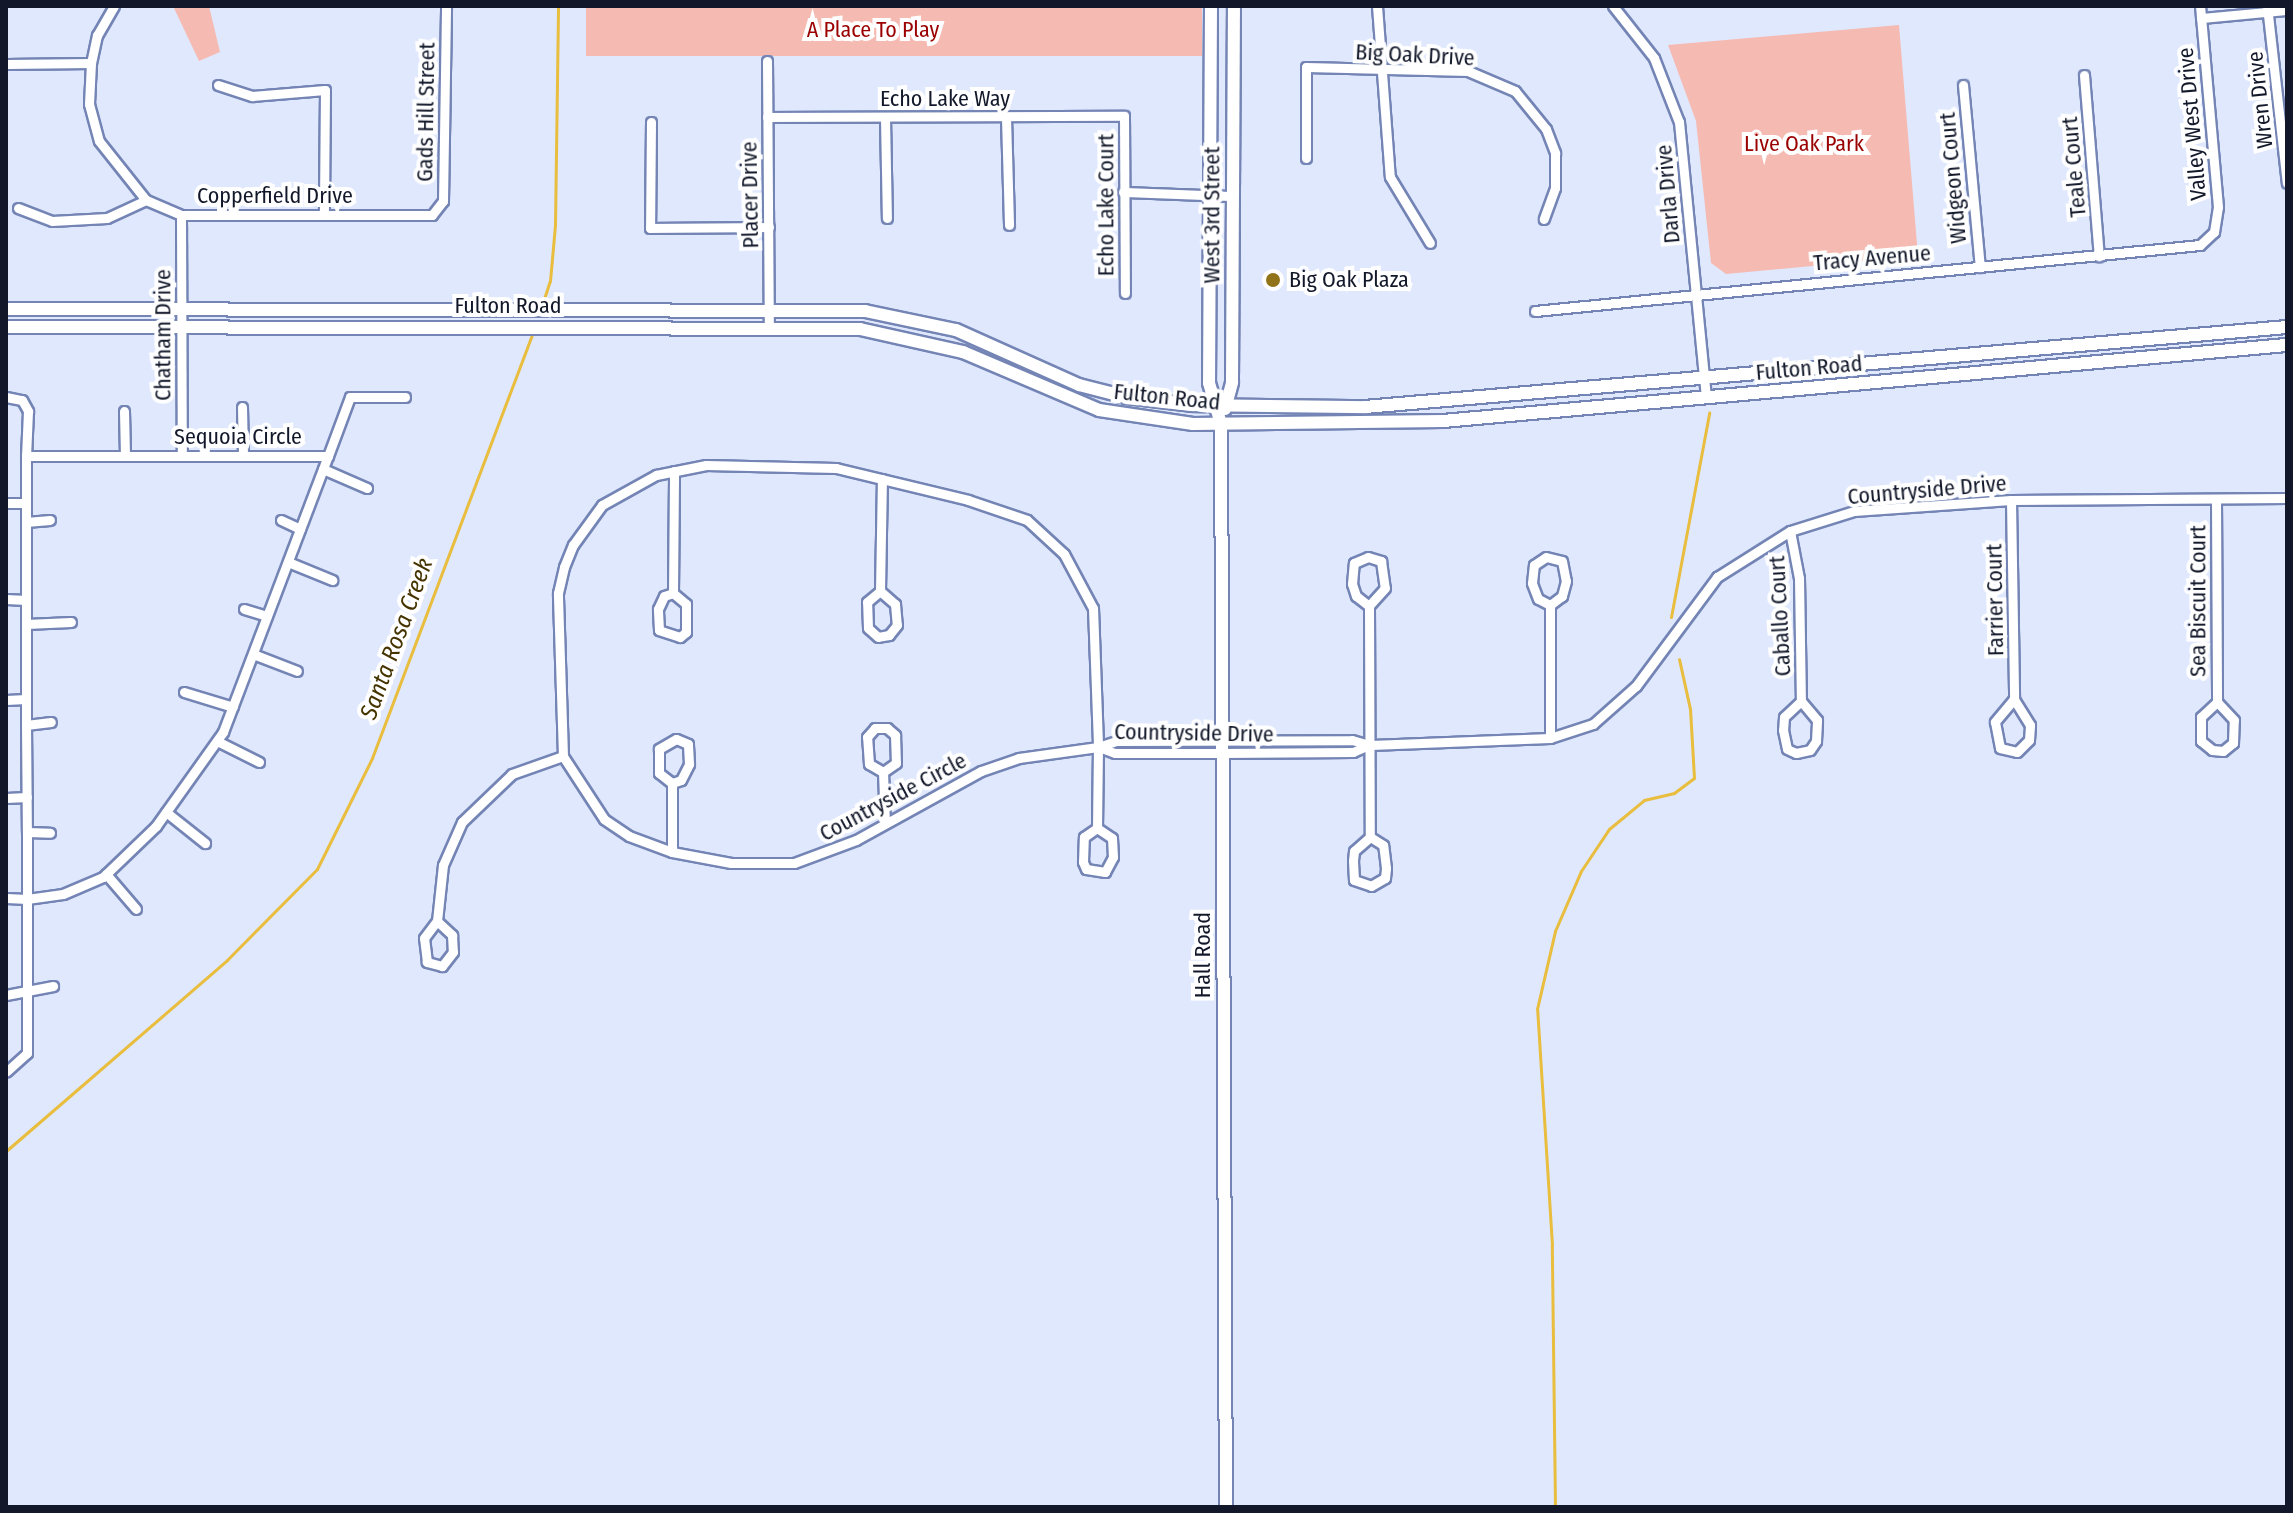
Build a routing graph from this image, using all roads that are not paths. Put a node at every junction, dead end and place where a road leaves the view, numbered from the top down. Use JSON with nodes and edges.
{"nodes":[{"id":1,"x":114,"y":6,"type":"edge"},
{"id":2,"x":446,"y":6,"type":"edge"},
{"id":3,"x":1211,"y":6,"type":"edge"},
{"id":4,"x":1234,"y":6,"type":"edge"},
{"id":5,"x":1377,"y":6,"type":"edge"},
{"id":6,"x":1613,"y":6,"type":"edge"},
{"id":7,"x":2200,"y":6,"type":"edge"},
{"id":8,"x":2268,"y":9,"type":"edge"},
{"id":9,"x":2287,"y":10,"type":"edge"},
{"id":10,"x":2201,"y":18,"type":"junction"},
{"id":11,"x":767,"y":61,"type":"dead end"},
{"id":12,"x":91,"y":63,"type":"junction"},
{"id":13,"x":6,"y":64,"type":"edge"},
{"id":14,"x":1378,"y":70,"type":"junction"},
{"id":15,"x":2084,"y":75,"type":"dead end"},
{"id":16,"x":218,"y":85,"type":"dead end"},
{"id":17,"x":1963,"y":85,"type":"dead end"},
{"id":18,"x":1124,"y":116,"type":"joint"},
{"id":19,"x":767,"y":117,"type":"junction"},
{"id":20,"x":1006,"y":117,"type":"junction"},
{"id":21,"x":885,"y":118,"type":"junction"},
{"id":22,"x":651,"y":122,"type":"dead end"},
{"id":23,"x":1306,"y":158,"type":"dead end"},
{"id":24,"x":2287,"y":183,"type":"edge"},
{"id":25,"x":1123,"y":192,"type":"junction"},
{"id":26,"x":1210,"y":195,"type":"junction"},
{"id":27,"x":1232,"y":196,"type":"junction"},
{"id":28,"x":146,"y":200,"type":"junction"},
{"id":29,"x":18,"y":208,"type":"dead end"},
{"id":30,"x":324,"y":214,"type":"junction"},
{"id":31,"x":181,"y":215,"type":"junction"},
{"id":32,"x":432,"y":215,"type":"joint"},
{"id":33,"x":887,"y":218,"type":"dead end"},
{"id":34,"x":1544,"y":219,"type":"dead end"},
{"id":35,"x":1009,"y":225,"type":"dead end"},
{"id":36,"x":769,"y":227,"type":"junction"},
{"id":37,"x":2211,"y":238,"type":"joint"},
{"id":38,"x":1430,"y":243,"type":"dead end"},
{"id":39,"x":2099,"y":256,"type":"junction"},
{"id":40,"x":1980,"y":267,"type":"junction"},
{"id":41,"x":1696,"y":292,"type":"junction"},
{"id":42,"x":1125,"y":293,"type":"dead end"},
{"id":43,"x":181,"y":308,"type":"junction"},
{"id":44,"x":6,"y":309,"type":"edge"},
{"id":45,"x":769,"y":309,"type":"junction"},
{"id":46,"x":1535,"y":311,"type":"dead end"},
{"id":47,"x":181,"y":326,"type":"junction"},
{"id":48,"x":6,"y":327,"type":"edge"},
{"id":49,"x":2287,"y":327,"type":"edge"},
{"id":50,"x":769,"y":328,"type":"junction"},
{"id":51,"x":2287,"y":345,"type":"edge"},
{"id":52,"x":1704,"y":378,"type":"junction"},
{"id":53,"x":6,"y":397,"type":"edge"},
{"id":54,"x":405,"y":397,"type":"dead end"},
{"id":55,"x":1706,"y":398,"type":"junction"},
{"id":56,"x":1221,"y":405,"type":"junction"},
{"id":57,"x":242,"y":407,"type":"dead end"},
{"id":58,"x":124,"y":411,"type":"dead end"},
{"id":59,"x":1221,"y":424,"type":"junction"},
{"id":60,"x":125,"y":455,"type":"junction"},
{"id":61,"x":182,"y":455,"type":"junction"},
{"id":62,"x":243,"y":455,"type":"junction"},
{"id":63,"x":26,"y":456,"type":"junction"},
{"id":64,"x":328,"y":456,"type":"junction"},
{"id":65,"x":323,"y":469,"type":"junction"},
{"id":66,"x":674,"y":471,"type":"junction"},
{"id":67,"x":882,"y":479,"type":"junction"},
{"id":68,"x":367,"y":488,"type":"dead end"},
{"id":69,"x":2287,"y":498,"type":"edge"},
{"id":70,"x":2011,"y":500,"type":"junction"},
{"id":71,"x":2216,"y":500,"type":"junction"},
{"id":72,"x":6,"y":503,"type":"edge"},
{"id":73,"x":26,"y":503,"type":"junction"},
{"id":74,"x":50,"y":520,"type":"dead end"},
{"id":75,"x":281,"y":520,"type":"dead end"},
{"id":76,"x":26,"y":522,"type":"junction"},
{"id":77,"x":300,"y":529,"type":"junction"},
{"id":78,"x":1790,"y":531,"type":"junction"},
{"id":79,"x":288,"y":562,"type":"junction"},
{"id":80,"x":332,"y":580,"type":"dead end"},
{"id":81,"x":880,"y":591,"type":"junction"},
{"id":82,"x":673,"y":593,"type":"junction"},
{"id":83,"x":6,"y":599,"type":"edge"},
{"id":84,"x":26,"y":600,"type":"junction"},
{"id":85,"x":1550,"y":605,"type":"junction"},
{"id":86,"x":1369,"y":606,"type":"junction"},
{"id":87,"x":244,"y":609,"type":"dead end"},
{"id":88,"x":267,"y":616,"type":"junction"},
{"id":89,"x":71,"y":622,"type":"dead end"},
{"id":90,"x":26,"y":624,"type":"junction"},
{"id":91,"x":253,"y":654,"type":"junction"},
{"id":92,"x":297,"y":671,"type":"dead end"},
{"id":93,"x":184,"y":692,"type":"dead end"},
{"id":94,"x":26,"y":699,"type":"junction"},
{"id":95,"x":2014,"y":699,"type":"junction"},
{"id":96,"x":6,"y":700,"type":"edge"},
{"id":97,"x":1801,"y":701,"type":"junction"},
{"id":98,"x":2217,"y":702,"type":"junction"},
{"id":99,"x":233,"y":707,"type":"junction"},
{"id":100,"x":51,"y":722,"type":"dead end"},
{"id":101,"x":26,"y":725,"type":"junction"},
{"id":102,"x":1550,"y":738,"type":"junction"},
{"id":103,"x":217,"y":741,"type":"junction"},
{"id":104,"x":1369,"y":745,"type":"junction"},
{"id":105,"x":1222,"y":746,"type":"junction"},
{"id":106,"x":1098,"y":747,"type":"junction"},
{"id":107,"x":563,"y":756,"type":"junction"},
{"id":108,"x":259,"y":762,"type":"dead end"},
{"id":109,"x":883,"y":772,"type":"junction"},
{"id":110,"x":672,"y":783,"type":"junction"},
{"id":111,"x":27,"y":797,"type":"junction"},
{"id":112,"x":6,"y":798,"type":"edge"},
{"id":113,"x":166,"y":812,"type":"junction"},
{"id":114,"x":885,"y":823,"type":"junction"},
{"id":115,"x":1097,"y":828,"type":"junction"},
{"id":116,"x":27,"y":832,"type":"junction"},
{"id":117,"x":50,"y":833,"type":"dead end"},
{"id":118,"x":1370,"y":837,"type":"junction"},
{"id":119,"x":205,"y":843,"type":"dead end"},
{"id":120,"x":672,"y":852,"type":"junction"},
{"id":121,"x":106,"y":874,"type":"junction"},
{"id":122,"x":6,"y":898,"type":"edge"},
{"id":123,"x":27,"y":899,"type":"junction"},
{"id":124,"x":136,"y":909,"type":"dead end"},
{"id":125,"x":437,"y":921,"type":"junction"},
{"id":126,"x":53,"y":986,"type":"dead end"},
{"id":127,"x":27,"y":994,"type":"junction"},
{"id":128,"x":6,"y":995,"type":"edge"},
{"id":129,"x":6,"y":1072,"type":"edge"},
{"id":130,"x":1226,"y":1507,"type":"edge"}],
"edges":[{"from":1,"to":12,"type":"street","name":"Copperfield Drive"},
{"from":2,"to":32,"type":"street","name":"Gads Hill Street"},
{"from":3,"to":26,"type":"main road","name":"West 3rd Street"},
{"from":4,"to":27,"type":"main road","name":"West 3rd Street"},
{"from":5,"to":14,"type":"street"},
{"from":6,"to":41,"type":"street","name":"Darla Drive"},
{"from":7,"to":10,"type":"street","name":"Valley West Drive"},
{"from":8,"to":9,"type":"street"},
{"from":8,"to":10,"type":"street"},
{"from":8,"to":24,"type":"street","name":"Wren Drive"},
{"from":10,"to":37,"type":"street","name":"Valley West Drive"},
{"from":11,"to":19,"type":"street","name":"Placer Drive"},
{"from":12,"to":13,"type":"street"},
{"from":12,"to":28,"type":"street","name":"Copperfield Drive"},
{"from":14,"to":23,"type":"street","name":"Big Oak Drive"},
{"from":14,"to":34,"type":"street","name":"Big Oak Drive"},
{"from":14,"to":38,"type":"street"},
{"from":15,"to":39,"type":"street","name":"Teale Court"},
{"from":16,"to":30,"type":"street"},
{"from":17,"to":40,"type":"street","name":"Widgeon Court"},
{"from":18,"to":20,"type":"street","name":"Echo Lake Way"},
{"from":18,"to":25,"type":"street","name":"Echo Lake Court"},
{"from":19,"to":21,"type":"street","name":"Echo Lake Way"},
{"from":19,"to":36,"type":"street","name":"Placer Drive"},
{"from":20,"to":21,"type":"street","name":"Echo Lake Way"},
{"from":20,"to":35,"type":"street"},
{"from":21,"to":33,"type":"street"},
{"from":22,"to":36,"type":"street"},
{"from":25,"to":26,"type":"street"},
{"from":25,"to":42,"type":"street","name":"Echo Lake Court"},
{"from":26,"to":27,"type":"street"},
{"from":26,"to":56,"type":"main road","name":"West 3rd Street"},
{"from":27,"to":56,"type":"main road","name":"West 3rd Street"},
{"from":28,"to":29,"type":"street"},
{"from":28,"to":31,"type":"street","name":"Copperfield Drive"},
{"from":30,"to":31,"type":"street","name":"Copperfield Drive"},
{"from":30,"to":32,"type":"street","name":"Copperfield Drive"},
{"from":31,"to":43,"type":"street","name":"Chatham Drive"},
{"from":36,"to":45,"type":"street","name":"Placer Drive"},
{"from":37,"to":39,"type":"street","name":"Tracy Avenue"},
{"from":39,"to":40,"type":"street","name":"Tracy Avenue"},
{"from":40,"to":41,"type":"street","name":"Tracy Avenue"},
{"from":41,"to":46,"type":"street","name":"Tracy Avenue"},
{"from":41,"to":52,"type":"street","name":"Darla Drive"},
{"from":43,"to":44,"type":"main road","name":"Fulton Road"},
{"from":43,"to":45,"type":"main road","name":"Fulton Road"},
{"from":43,"to":47,"type":"street","name":"Chatham Drive"},
{"from":45,"to":50,"type":"street","name":"Placer Drive"},
{"from":45,"to":56,"type":"main road","name":"Fulton Road"},
{"from":47,"to":48,"type":"main road","name":"Fulton Road"},
{"from":47,"to":50,"type":"main road","name":"Fulton Road"},
{"from":47,"to":61,"type":"street","name":"Chatham Drive"},
{"from":49,"to":52,"type":"main road","name":"Fulton Road"},
{"from":50,"to":59,"type":"main road","name":"Fulton Road"},
{"from":51,"to":55,"type":"main road","name":"Fulton Road"},
{"from":52,"to":55,"type":"street","name":"Darla Drive"},
{"from":52,"to":56,"type":"main road","name":"Fulton Road"},
{"from":53,"to":63,"type":"street"},
{"from":54,"to":64,"type":"street"},
{"from":55,"to":59,"type":"main road","name":"Fulton Road"},
{"from":56,"to":59,"type":"main road","name":"West 3rd Street"},
{"from":57,"to":62,"type":"street"},
{"from":58,"to":60,"type":"street"},
{"from":59,"to":105,"type":"main road","name":"Hall Road"},
{"from":60,"to":61,"type":"street","name":"Sequoia Circle"},
{"from":60,"to":63,"type":"street","name":"Sequoia Circle"},
{"from":61,"to":62,"type":"street","name":"Sequoia Circle"},
{"from":62,"to":64,"type":"street","name":"Sequoia Circle"},
{"from":63,"to":73,"type":"street"},
{"from":64,"to":65,"type":"street","name":"Sequoia Circle"},
{"from":65,"to":68,"type":"street"},
{"from":65,"to":77,"type":"street","name":"Sequoia Circle"},
{"from":66,"to":67,"type":"street"},
{"from":66,"to":82,"type":"street"},
{"from":66,"to":107,"type":"street"},
{"from":67,"to":81,"type":"street"},
{"from":67,"to":106,"type":"street"},
{"from":69,"to":71,"type":"street","name":"Countryside Drive"},
{"from":70,"to":71,"type":"street","name":"Countryside Drive"},
{"from":70,"to":78,"type":"street","name":"Countryside Drive"},
{"from":70,"to":95,"type":"street","name":"Farrier Court"},
{"from":71,"to":98,"type":"street","name":"Sea Biscuit Court"},
{"from":72,"to":73,"type":"street"},
{"from":73,"to":76,"type":"street"},
{"from":74,"to":76,"type":"street"},
{"from":75,"to":77,"type":"street"},
{"from":76,"to":84,"type":"street"},
{"from":77,"to":79,"type":"street","name":"Sequoia Circle"},
{"from":78,"to":97,"type":"street","name":"Caballo Court"},
{"from":78,"to":102,"type":"street","name":"Countryside Drive"},
{"from":79,"to":80,"type":"street"},
{"from":79,"to":88,"type":"street","name":"Sequoia Circle"},
{"from":81,"to":81,"type":"street"},
{"from":82,"to":82,"type":"street"},
{"from":83,"to":84,"type":"street"},
{"from":84,"to":90,"type":"street"},
{"from":85,"to":85,"type":"street"},
{"from":85,"to":102,"type":"street"},
{"from":86,"to":86,"type":"street"},
{"from":86,"to":104,"type":"street"},
{"from":87,"to":88,"type":"street"},
{"from":88,"to":91,"type":"street","name":"Sequoia Circle"},
{"from":89,"to":90,"type":"street"},
{"from":90,"to":94,"type":"street"},
{"from":91,"to":92,"type":"street"},
{"from":91,"to":99,"type":"street","name":"Sequoia Circle"},
{"from":93,"to":99,"type":"street"},
{"from":94,"to":96,"type":"street"},
{"from":94,"to":101,"type":"street"},
{"from":95,"to":95,"type":"street","name":"Farrier Court"},
{"from":97,"to":97,"type":"street","name":"Caballo Court"},
{"from":98,"to":98,"type":"street","name":"Sea Biscuit Court"},
{"from":99,"to":103,"type":"street","name":"Sequoia Circle"},
{"from":100,"to":101,"type":"street"},
{"from":101,"to":111,"type":"street"},
{"from":102,"to":104,"type":"street","name":"Countryside Drive"},
{"from":103,"to":108,"type":"street"},
{"from":103,"to":113,"type":"street","name":"Sequoia Circle"},
{"from":104,"to":105,"type":"street","name":"Countryside Drive"},
{"from":104,"to":118,"type":"street"},
{"from":105,"to":106,"type":"street","name":"Countryside Drive"},
{"from":105,"to":130,"type":"main road","name":"Hall Road"},
{"from":106,"to":114,"type":"street","name":"Countryside Circle"},
{"from":106,"to":115,"type":"street"},
{"from":107,"to":120,"type":"street","name":"Countryside Circle"},
{"from":107,"to":125,"type":"street"},
{"from":109,"to":109,"type":"street"},
{"from":109,"to":114,"type":"street"},
{"from":110,"to":110,"type":"street"},
{"from":110,"to":120,"type":"street"},
{"from":111,"to":112,"type":"street"},
{"from":111,"to":116,"type":"street"},
{"from":113,"to":119,"type":"street"},
{"from":113,"to":121,"type":"street","name":"Sequoia Circle"},
{"from":114,"to":120,"type":"street","name":"Countryside Circle"},
{"from":115,"to":115,"type":"street"},
{"from":116,"to":117,"type":"street"},
{"from":116,"to":123,"type":"street"},
{"from":118,"to":118,"type":"street"},
{"from":121,"to":123,"type":"street","name":"Sequoia Circle"},
{"from":121,"to":124,"type":"street"},
{"from":122,"to":123,"type":"street","name":"Sequoia Circle"},
{"from":123,"to":127,"type":"street"},
{"from":125,"to":125,"type":"street"},
{"from":126,"to":127,"type":"street"},
{"from":127,"to":128,"type":"street"},
{"from":127,"to":129,"type":"street"}]}
